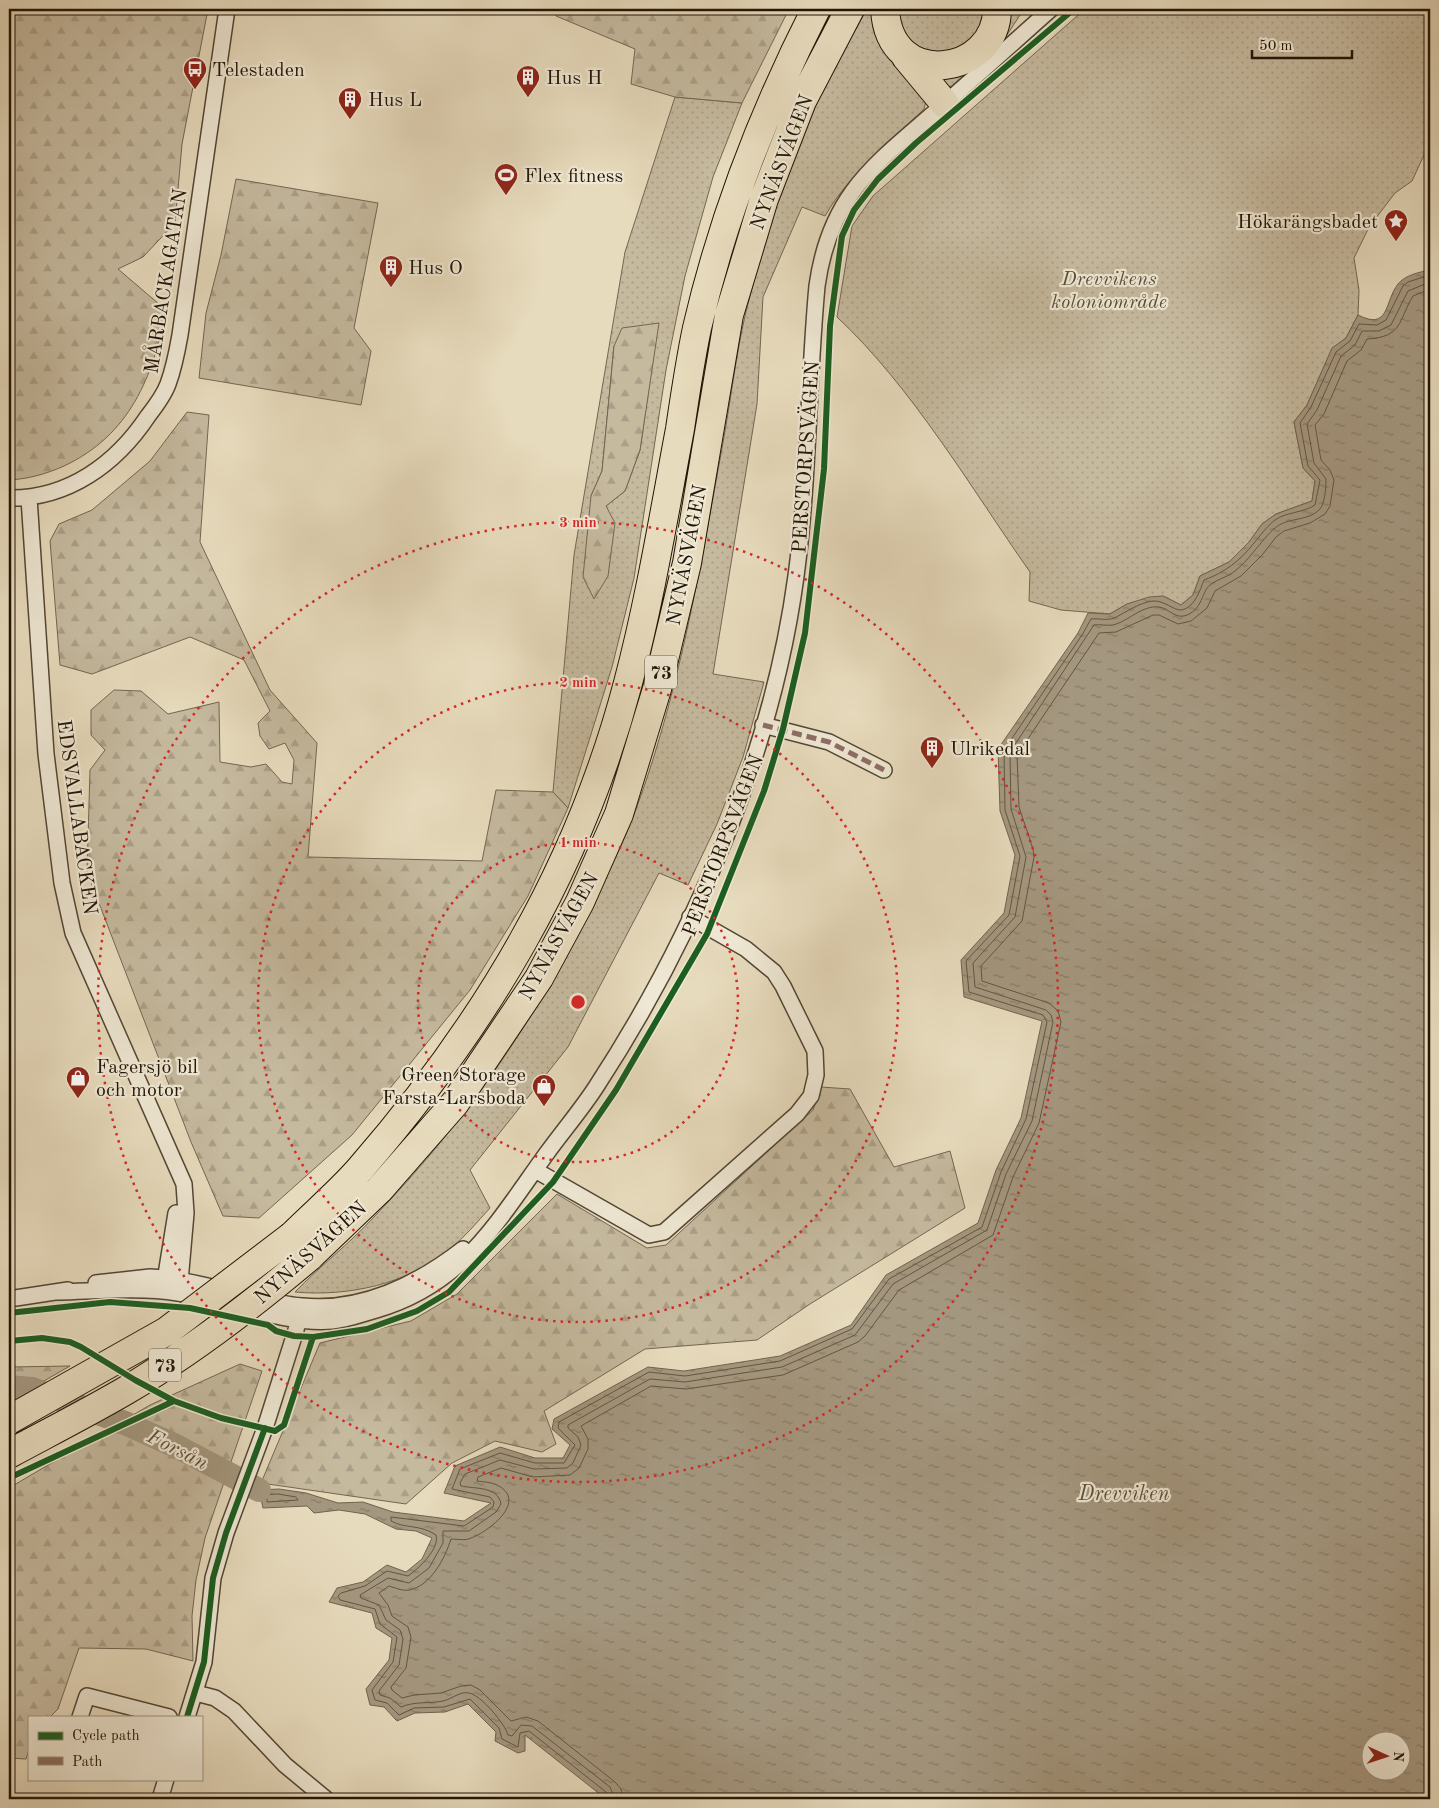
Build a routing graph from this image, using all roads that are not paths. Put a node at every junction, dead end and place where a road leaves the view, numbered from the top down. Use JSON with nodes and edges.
{"nodes":[{"id":1,"x":227,"y":9,"type":"edge"},
{"id":2,"x":816,"y":9,"type":"edge"},
{"id":3,"x":850,"y":9,"type":"edge"},
{"id":4,"x":885,"y":9,"type":"edge"},
{"id":5,"x":997,"y":9,"type":"edge"},
{"id":6,"x":1051,"y":9,"type":"edge"},
{"id":7,"x":906,"y":57,"type":"junction"},
{"id":8,"x":945,"y":104,"type":"junction"},
{"id":9,"x":9,"y":498,"type":"edge"},
{"id":10,"x":29,"y":498,"type":"junction"},
{"id":11,"x":763,"y":725,"type":"junction"},
{"id":12,"x":884,"y":770,"type":"dead end"},
{"id":13,"x":690,"y":918,"type":"junction"},
{"id":14,"x":168,"y":1152,"type":"junction"},
{"id":15,"x":535,"y":1170,"type":"junction"},
{"id":16,"x":164,"y":1285,"type":"junction"},
{"id":17,"x":180,"y":1286,"type":"junction"},
{"id":18,"x":9,"y":1300,"type":"edge"},
{"id":19,"x":300,"y":1313,"type":"junction"},
{"id":20,"x":9,"y":1420,"type":"edge"},
{"id":21,"x":9,"y":1454,"type":"edge"},
{"id":22,"x":196,"y":1693,"type":"junction"},
{"id":23,"x":80,"y":1716,"type":"edge"},
{"id":24,"x":165,"y":1716,"type":"edge"},
{"id":25,"x":187,"y":1716,"type":"edge"},
{"id":26,"x":166,"y":1780,"type":"edge"},
{"id":27,"x":160,"y":1799,"type":"edge"},
{"id":28,"x":326,"y":1799,"type":"edge"}],
"edges":[{"from":1,"to":10,"type":"street","name":"MÅRBACKAGATAN"},
{"from":2,"to":20,"type":"highway","name":"NYNÄSVÄGEN","number":"73","bridge":true},
{"from":3,"to":21,"type":"highway","name":"NYNÄSVÄGEN","number":"73","bridge":true},
{"from":4,"to":7,"type":"highway"},
{"from":5,"to":7,"type":"highway"},
{"from":6,"to":8,"type":"street","name":"PERSTORPSVÄGEN"},
{"from":7,"to":8,"type":"highway"},
{"from":8,"to":11,"type":"street","name":"PERSTORPSVÄGEN"},
{"from":9,"to":10,"type":"street","name":"MÅRBACKAGATAN"},
{"from":10,"to":14,"type":"street","name":"EDSVALLABACKEN"},
{"from":11,"to":12,"type":"street"},
{"from":11,"to":13,"type":"street","name":"PERSTORPSVÄGEN"},
{"from":13,"to":15,"type":"street","name":"PERSTORPSVÄGEN"},
{"from":13,"to":15,"type":"street"},
{"from":14,"to":16,"type":"street","name":"EDSVALLABACKEN"},
{"from":14,"to":17,"type":"street","name":"EDSVALLABACKEN"},
{"from":15,"to":19,"type":"street","name":"PERSTORPSVÄGEN"},
{"from":16,"to":17,"type":"street","name":"PERSTORPSVÄGEN"},
{"from":16,"to":18,"type":"street","name":"PERSTORPSVÄGEN"},
{"from":17,"to":19,"type":"street","name":"PERSTORPSVÄGEN"},
{"from":19,"to":22,"type":"street"},
{"from":22,"to":25,"type":"street"},
{"from":22,"to":28,"type":"street"},
{"from":23,"to":24,"type":"street"},
{"from":26,"to":27,"type":"street"}]}
